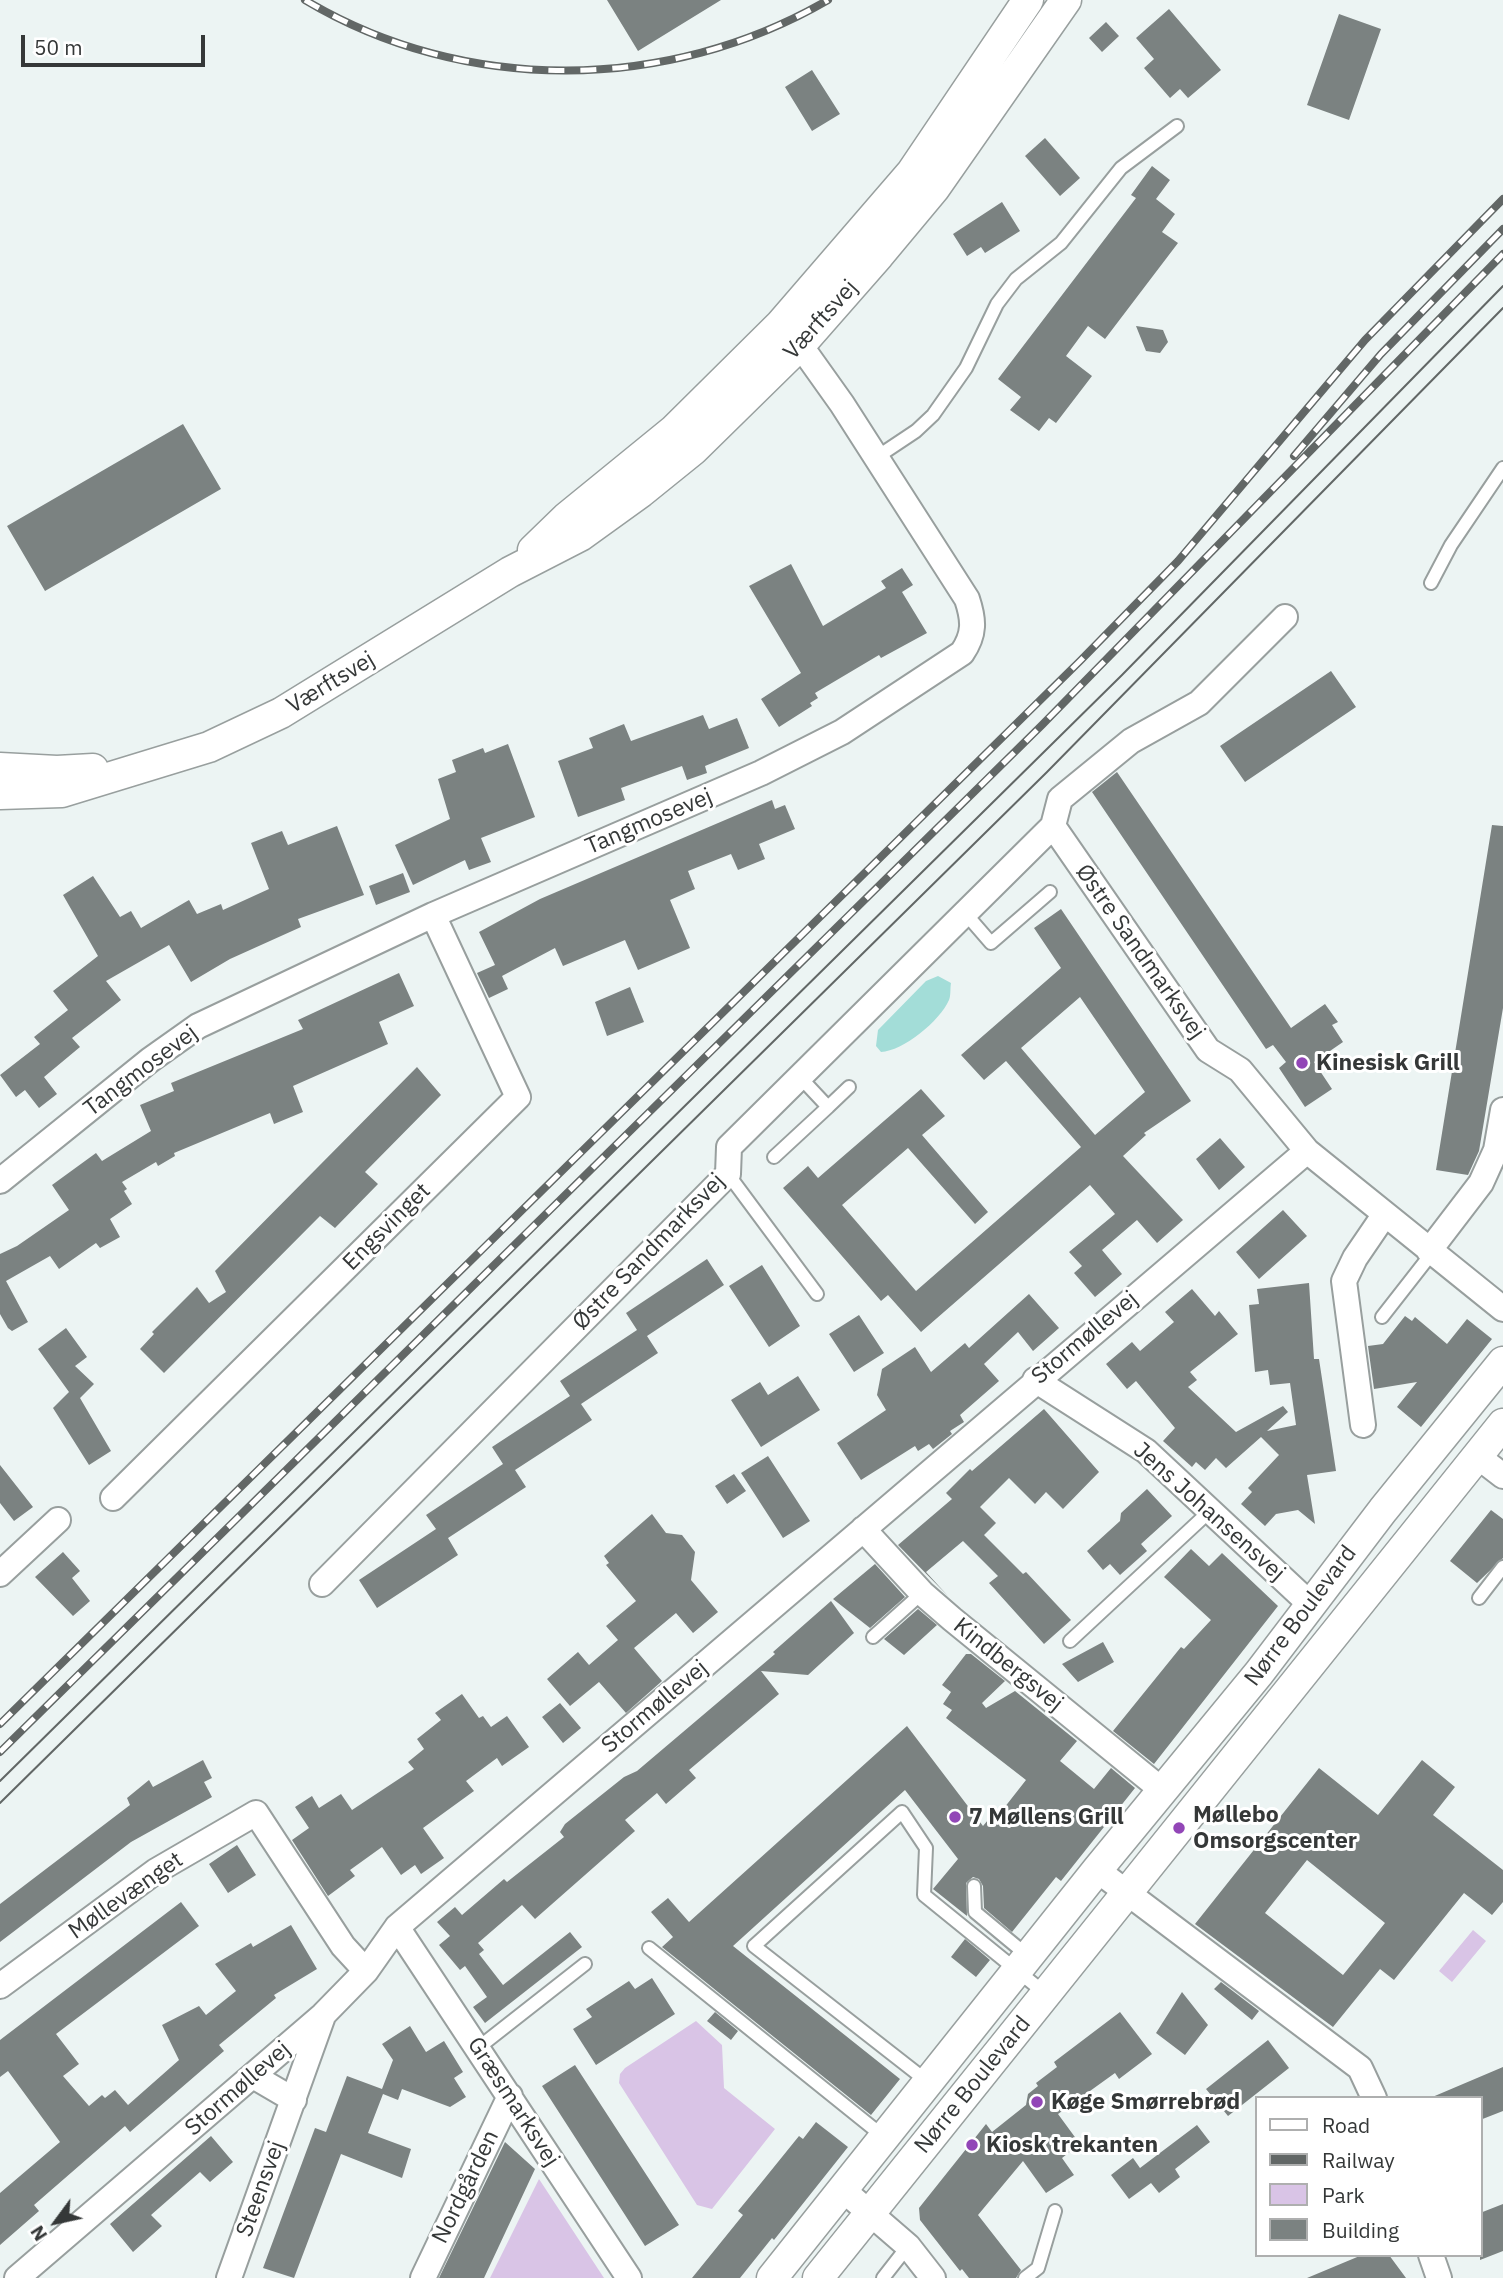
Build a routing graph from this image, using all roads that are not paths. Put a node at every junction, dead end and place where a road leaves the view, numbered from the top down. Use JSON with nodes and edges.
{"nodes":[{"id":1,"x":1028,"y":0,"type":"edge"},
{"id":2,"x":1066,"y":0,"type":"edge"},
{"id":3,"x":1177,"y":126,"type":"dead end"},
{"id":4,"x":790,"y":335,"type":"junction"},
{"id":5,"x":877,"y":457,"type":"junction"},
{"id":6,"x":1503,"y":468,"type":"edge"},
{"id":7,"x":1431,"y":583,"type":"dead end"},
{"id":8,"x":1285,"y":617,"type":"dead end"},
{"id":9,"x":139,"y":766,"type":"junction"},
{"id":10,"x":0,"y":768,"type":"edge"},
{"id":11,"x":0,"y":794,"type":"edge"},
{"id":12,"x":1053,"y":827,"type":"junction"},
{"id":13,"x":1050,"y":892,"type":"dead end"},
{"id":14,"x":965,"y":913,"type":"junction"},
{"id":15,"x":433,"y":915,"type":"junction"},
{"id":16,"x":798,"y":1075,"type":"junction"},
{"id":17,"x":849,"y":1087,"type":"dead end"},
{"id":18,"x":828,"y":1107,"type":"junction"},
{"id":19,"x":1503,"y":1110,"type":"edge"},
{"id":20,"x":1307,"y":1151,"type":"junction"},
{"id":21,"x":774,"y":1157,"type":"dead end"},
{"id":22,"x":728,"y":1174,"type":"junction"},
{"id":23,"x":0,"y":1181,"type":"edge"},
{"id":24,"x":1385,"y":1214,"type":"junction"},
{"id":25,"x":1431,"y":1252,"type":"junction"},
{"id":26,"x":817,"y":1294,"type":"dead end"},
{"id":27,"x":1503,"y":1309,"type":"edge"},
{"id":28,"x":1382,"y":1317,"type":"dead end"},
{"id":29,"x":1503,"y":1362,"type":"edge"},
{"id":30,"x":1035,"y":1380,"type":"junction"},
{"id":31,"x":1503,"y":1424,"type":"edge"},
{"id":32,"x":1363,"y":1425,"type":"dead end"},
{"id":33,"x":1477,"y":1456,"type":"junction"},
{"id":34,"x":1503,"y":1476,"type":"edge"},
{"id":35,"x":113,"y":1498,"type":"dead end"},
{"id":36,"x":1211,"y":1510,"type":"junction"},
{"id":37,"x":58,"y":1520,"type":"dead end"},
{"id":38,"x":863,"y":1529,"type":"junction"},
{"id":39,"x":1503,"y":1567,"type":"edge"},
{"id":40,"x":0,"y":1574,"type":"edge"},
{"id":41,"x":322,"y":1584,"type":"dead end"},
{"id":42,"x":922,"y":1593,"type":"junction"},
{"id":43,"x":1479,"y":1598,"type":"dead end"},
{"id":44,"x":1310,"y":1604,"type":"junction"},
{"id":45,"x":873,"y":1637,"type":"dead end"},
{"id":46,"x":1070,"y":1642,"type":"dead end"},
{"id":47,"x":1162,"y":1790,"type":"junction"},
{"id":48,"x":1097,"y":1870,"type":"junction"},
{"id":49,"x":974,"y":1886,"type":"dead end"},
{"id":50,"x":1127,"y":1892,"type":"junction"},
{"id":51,"x":397,"y":1927,"type":"junction"},
{"id":52,"x":649,"y":1948,"type":"dead end"},
{"id":53,"x":1023,"y":1963,"type":"junction"},
{"id":54,"x":585,"y":1964,"type":"dead end"},
{"id":55,"x":366,"y":1971,"type":"junction"},
{"id":56,"x":0,"y":1986,"type":"edge"},
{"id":57,"x":1046,"y":1994,"type":"junction"},
{"id":58,"x":323,"y":2015,"type":"junction"},
{"id":59,"x":478,"y":2048,"type":"junction"},
{"id":60,"x":253,"y":2076,"type":"junction"},
{"id":61,"x":929,"y":2082,"type":"junction"},
{"id":62,"x":510,"y":2096,"type":"junction"},
{"id":63,"x":1373,"y":2096,"type":"edge"},
{"id":64,"x":294,"y":2100,"type":"junction"},
{"id":65,"x":884,"y":2137,"type":"junction"},
{"id":66,"x":842,"y":2189,"type":"junction"},
{"id":67,"x":1055,"y":2211,"type":"dead end"},
{"id":68,"x":870,"y":2213,"type":"junction"},
{"id":69,"x":908,"y":2246,"type":"junction"},
{"id":70,"x":1432,"y":2257,"type":"edge"},
{"id":71,"x":17,"y":2278,"type":"edge"},
{"id":72,"x":229,"y":2278,"type":"edge"},
{"id":73,"x":423,"y":2278,"type":"edge"},
{"id":74,"x":629,"y":2278,"type":"edge"},
{"id":75,"x":772,"y":2278,"type":"edge"},
{"id":76,"x":818,"y":2278,"type":"edge"},
{"id":77,"x":883,"y":2278,"type":"edge"},
{"id":78,"x":933,"y":2278,"type":"edge"},
{"id":79,"x":1025,"y":2278,"type":"edge"},
{"id":80,"x":1439,"y":2278,"type":"edge"}],
"edges":[{"from":1,"to":4,"type":"street","name":"Værftsvej"},
{"from":2,"to":4,"type":"street","name":"Værftsvej"},
{"from":3,"to":5,"type":"lane"},
{"from":4,"to":5,"type":"street","name":"Tangmosevej"},
{"from":4,"to":9,"type":"street","name":"Værftsvej"},
{"from":5,"to":15,"type":"street","name":"Tangmosevej"},
{"from":6,"to":7,"type":"lane"},
{"from":8,"to":12,"type":"street","name":"Østre Sandmarksvej"},
{"from":9,"to":10,"type":"street","name":"Værftsvej"},
{"from":9,"to":11,"type":"street","name":"Værftsvej"},
{"from":12,"to":14,"type":"street","name":"Østre Sandmarksvej"},
{"from":12,"to":20,"type":"street","name":"Østre Sandmarksvej"},
{"from":13,"to":14,"type":"lane"},
{"from":14,"to":16,"type":"street","name":"Østre Sandmarksvej"},
{"from":15,"to":23,"type":"street","name":"Tangmosevej"},
{"from":15,"to":35,"type":"street","name":"Engsvinget"},
{"from":16,"to":18,"type":"lane"},
{"from":16,"to":22,"type":"street","name":"Østre Sandmarksvej"},
{"from":17,"to":18,"type":"lane"},
{"from":18,"to":21,"type":"lane"},
{"from":19,"to":25,"type":"street"},
{"from":20,"to":24,"type":"street","name":"Østre Sandmarksvej"},
{"from":20,"to":30,"type":"street","name":"Stormøllevej"},
{"from":22,"to":26,"type":"lane"},
{"from":22,"to":41,"type":"street","name":"Østre Sandmarksvej"},
{"from":24,"to":25,"type":"street","name":"Østre Sandmarksvej"},
{"from":24,"to":32,"type":"street"},
{"from":25,"to":27,"type":"street","name":"Østre Sandmarksvej"},
{"from":25,"to":28,"type":"lane"},
{"from":29,"to":44,"type":"street","name":"Nørre Boulevard"},
{"from":30,"to":36,"type":"street","name":"Jens Johansensvej"},
{"from":30,"to":38,"type":"street","name":"Stormøllevej"},
{"from":31,"to":33,"type":"street","name":"Nørre Boulevard"},
{"from":33,"to":34,"type":"street"},
{"from":33,"to":50,"type":"street","name":"Nørre Boulevard"},
{"from":36,"to":44,"type":"street","name":"Jens Johansensvej"},
{"from":36,"to":46,"type":"lane"},
{"from":37,"to":40,"type":"street"},
{"from":38,"to":42,"type":"street","name":"Kindbergsvej"},
{"from":38,"to":51,"type":"street","name":"Stormøllevej"},
{"from":39,"to":43,"type":"lane"},
{"from":42,"to":45,"type":"lane"},
{"from":42,"to":47,"type":"street","name":"Kindbergsvej"},
{"from":44,"to":47,"type":"street","name":"Nørre Boulevard"},
{"from":47,"to":48,"type":"street","name":"Nørre Boulevard"},
{"from":48,"to":50,"type":"street"},
{"from":48,"to":53,"type":"street","name":"Nørre Boulevard"},
{"from":49,"to":53,"type":"lane"},
{"from":50,"to":57,"type":"street","name":"Nørre Boulevard"},
{"from":50,"to":63,"type":"street"},
{"from":51,"to":55,"type":"street","name":"Stormøllevej"},
{"from":51,"to":59,"type":"street","name":"Græsmarksvej"},
{"from":52,"to":65,"type":"lane","name":"Nørre Boulevard"},
{"from":53,"to":57,"type":"lane"},
{"from":53,"to":61,"type":"street","name":"Nørre Boulevard"},
{"from":53,"to":61,"type":"lane"},
{"from":54,"to":59,"type":"lane"},
{"from":55,"to":56,"type":"street","name":"Møllevænget"},
{"from":55,"to":58,"type":"street","name":"Stormøllevej"},
{"from":57,"to":68,"type":"street","name":"Nørre Boulevard"},
{"from":58,"to":60,"type":"street","name":"Stormøllevej"},
{"from":58,"to":64,"type":"street","name":"Steensvej"},
{"from":59,"to":62,"type":"street","name":"Græsmarksvej"},
{"from":60,"to":64,"type":"street"},
{"from":60,"to":71,"type":"street","name":"Stormøllevej"},
{"from":61,"to":65,"type":"street","name":"Nørre Boulevard"},
{"from":62,"to":73,"type":"street","name":"Nordgården"},
{"from":62,"to":74,"type":"street","name":"Græsmarksvej"},
{"from":64,"to":72,"type":"street","name":"Steensvej"},
{"from":65,"to":66,"type":"street","name":"Nørre Boulevard"},
{"from":66,"to":68,"type":"street"},
{"from":66,"to":75,"type":"street","name":"Nørre Boulevard"},
{"from":67,"to":79,"type":"lane"},
{"from":68,"to":69,"type":"street"},
{"from":68,"to":76,"type":"street","name":"Nørre Boulevard"},
{"from":69,"to":77,"type":"lane"},
{"from":69,"to":78,"type":"street"},
{"from":70,"to":80,"type":"street"}]}
